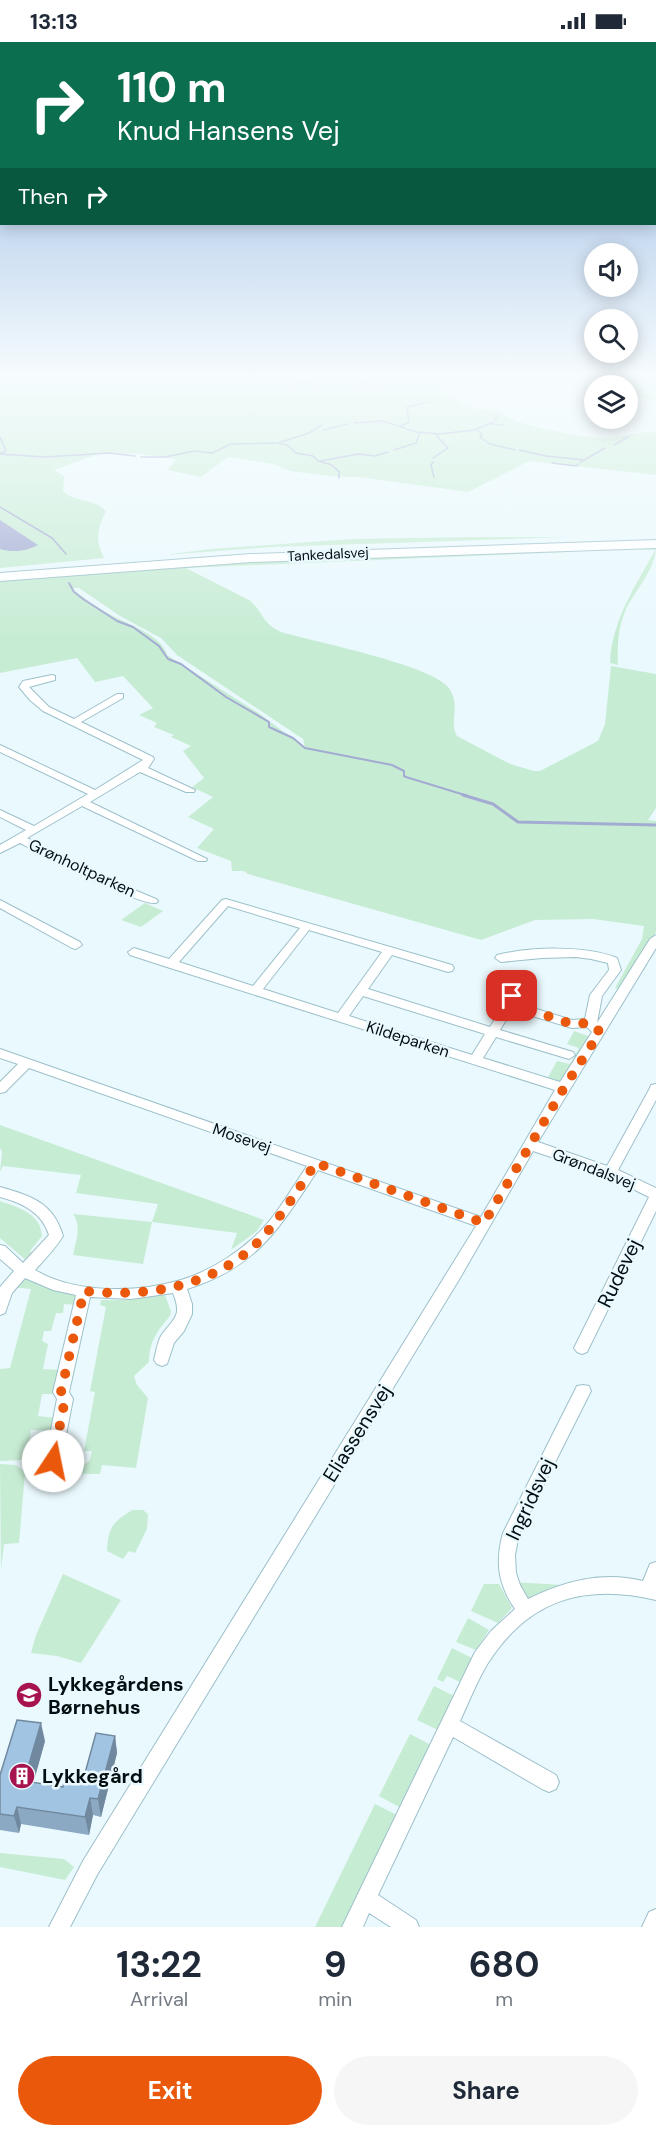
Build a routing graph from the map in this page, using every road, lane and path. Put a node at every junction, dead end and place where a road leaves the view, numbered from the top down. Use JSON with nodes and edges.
{"nodes":[{"id":1,"x":656,"y":541,"type":"edge"},
{"id":2,"x":0,"y":572,"type":"edge"},
{"id":3,"x":0,"y":577,"type":"edge"},
{"id":4,"x":52,"y":678,"type":"dead end"},
{"id":5,"x":120,"y":696,"type":"dead end"},
{"id":6,"x":73,"y":723,"type":"junction"},
{"id":7,"x":0,"y":748,"type":"edge"},
{"id":8,"x":140,"y":768,"type":"junction"},
{"id":9,"x":190,"y":790,"type":"dead end"},
{"id":10,"x":95,"y":794,"type":"junction"},
{"id":11,"x":82,"y":802,"type":"junction"},
{"id":12,"x":0,"y":813,"type":"edge"},
{"id":13,"x":34,"y":830,"type":"junction"},
{"id":14,"x":20,"y":839,"type":"junction"},
{"id":15,"x":0,"y":850,"type":"edge"},
{"id":16,"x":202,"y":859,"type":"dead end"},
{"id":17,"x":149,"y":897,"type":"dead end"},
{"id":18,"x":0,"y":903,"type":"edge"},
{"id":19,"x":307,"y":926,"type":"junction"},
{"id":20,"x":656,"y":939,"type":"edge"},
{"id":21,"x":76,"y":945,"type":"dead end"},
{"id":22,"x":389,"y":951,"type":"junction"},
{"id":23,"x":134,"y":952,"type":"dead end"},
{"id":24,"x":501,"y":958,"type":"dead end"},
{"id":25,"x":171,"y":964,"type":"junction"},
{"id":26,"x":448,"y":968,"type":"dead end"},
{"id":27,"x":255,"y":991,"type":"junction"},
{"id":28,"x":360,"y":991,"type":"junction"},
{"id":29,"x":512,"y":996,"type":"dead end"},
{"id":30,"x":504,"y":1012,"type":"dead end"},
{"id":31,"x":341,"y":1018,"type":"junction"},
{"id":32,"x":590,"y":1023,"type":"junction"},
{"id":33,"x":492,"y":1032,"type":"junction"},
{"id":34,"x":600,"y":1032,"type":"junction"},
{"id":35,"x":0,"y":1053,"type":"edge"},
{"id":36,"x":569,"y":1055,"type":"dead end"},
{"id":37,"x":475,"y":1060,"type":"junction"},
{"id":38,"x":27,"y":1062,"type":"junction"},
{"id":39,"x":564,"y":1088,"type":"junction"},
{"id":40,"x":656,"y":1088,"type":"edge"},
{"id":41,"x":0,"y":1089,"type":"edge"},
{"id":42,"x":531,"y":1145,"type":"junction"},
{"id":43,"x":316,"y":1163,"type":"junction"},
{"id":44,"x":610,"y":1172,"type":"junction"},
{"id":45,"x":0,"y":1192,"type":"edge"},
{"id":46,"x":656,"y":1196,"type":"edge"},
{"id":47,"x":484,"y":1223,"type":"junction"},
{"id":48,"x":0,"y":1250,"type":"edge"},
{"id":49,"x":25,"y":1270,"type":"junction"},
{"id":50,"x":178,"y":1286,"type":"junction"},
{"id":51,"x":84,"y":1291,"type":"junction"},
{"id":52,"x":0,"y":1309,"type":"edge"},
{"id":53,"x":582,"y":1348,"type":"dead end"},
{"id":54,"x":162,"y":1360,"type":"dead end"},
{"id":55,"x":583,"y":1391,"type":"dead end"},
{"id":56,"x":53,"y":1461,"type":"dead end"},
{"id":57,"x":656,"y":1570,"type":"edge"},
{"id":58,"x":652,"y":1591,"type":"edge"},
{"id":59,"x":525,"y":1610,"type":"junction"},
{"id":60,"x":449,"y":1725,"type":"junction"},
{"id":61,"x":549,"y":1782,"type":"dead end"},
{"id":62,"x":366,"y":1899,"type":"junction"},
{"id":63,"x":656,"y":1919,"type":"edge"},
{"id":64,"x":59,"y":1927,"type":"edge"},
{"id":65,"x":352,"y":1927,"type":"edge"},
{"id":66,"x":409,"y":1927,"type":"edge"},
{"id":67,"x":652,"y":1927,"type":"edge"}],
"edges":[{"from":1,"to":2,"type":"highway","name":"Tankedalsvej"},
{"from":1,"to":3,"type":"highway","name":"Tankedalsvej"},
{"from":4,"to":6,"type":"street"},
{"from":5,"to":6,"type":"street"},
{"from":6,"to":8,"type":"street"},
{"from":7,"to":10,"type":"street"},
{"from":8,"to":9,"type":"street"},
{"from":8,"to":10,"type":"street","name":"Grønholtparken"},
{"from":10,"to":11,"type":"street","name":"Grønholtparken"},
{"from":11,"to":13,"type":"street","name":"Grønholtparken"},
{"from":11,"to":16,"type":"street"},
{"from":12,"to":13,"type":"street","name":"Grønholtparken"},
{"from":13,"to":14,"type":"street","name":"Grønholtparken"},
{"from":14,"to":15,"type":"street","name":"Grønholtparken"},
{"from":14,"to":17,"type":"street","name":"Grønholtparken"},
{"from":18,"to":21,"type":"street"},
{"from":19,"to":22,"type":"street"},
{"from":19,"to":25,"type":"street"},
{"from":19,"to":27,"type":"street"},
{"from":20,"to":34,"type":"street","name":"Eliassensvej"},
{"from":22,"to":26,"type":"street"},
{"from":22,"to":28,"type":"street","name":"Kildeparken"},
{"from":23,"to":25,"type":"street","name":"Kildeparken"},
{"from":24,"to":32,"type":"street"},
{"from":25,"to":27,"type":"street","name":"Kildeparken"},
{"from":27,"to":31,"type":"street","name":"Kildeparken"},
{"from":28,"to":31,"type":"street","name":"Kildeparken"},
{"from":28,"to":33,"type":"street","name":"Kildeparken"},
{"from":29,"to":32,"type":"street"},
{"from":30,"to":33,"type":"street"},
{"from":31,"to":37,"type":"street","name":"Kildeparken"},
{"from":32,"to":34,"type":"street"},
{"from":33,"to":36,"type":"street","name":"Kildeparken"},
{"from":33,"to":37,"type":"street"},
{"from":34,"to":39,"type":"street","name":"Eliassensvej"},
{"from":35,"to":38,"type":"street","name":"Mosevej"},
{"from":37,"to":39,"type":"street","name":"Kildeparken"},
{"from":38,"to":41,"type":"street"},
{"from":38,"to":43,"type":"street","name":"Mosevej"},
{"from":39,"to":42,"type":"street","name":"Eliassensvej"},
{"from":40,"to":44,"type":"street"},
{"from":42,"to":44,"type":"street","name":"Grøndalsvej"},
{"from":42,"to":47,"type":"street","name":"Eliassensvej"},
{"from":43,"to":47,"type":"street","name":"Mosevej"},
{"from":43,"to":50,"type":"street"},
{"from":44,"to":46,"type":"street","name":"Grøndalsvej"},
{"from":45,"to":49,"type":"street"},
{"from":46,"to":53,"type":"street","name":"Rudevej"},
{"from":47,"to":64,"type":"street","name":"Eliassensvej"},
{"from":48,"to":49,"type":"street"},
{"from":49,"to":51,"type":"street"},
{"from":49,"to":52,"type":"street"},
{"from":50,"to":51,"type":"street"},
{"from":50,"to":54,"type":"street"},
{"from":51,"to":56,"type":"street"},
{"from":55,"to":59,"type":"street","name":"Ingridsvej"},
{"from":57,"to":58,"type":"street"},
{"from":58,"to":59,"type":"street"},
{"from":59,"to":60,"type":"street"},
{"from":60,"to":61,"type":"street"},
{"from":60,"to":62,"type":"street"},
{"from":62,"to":65,"type":"street"},
{"from":62,"to":66,"type":"street"},
{"from":63,"to":67,"type":"street"}]}
